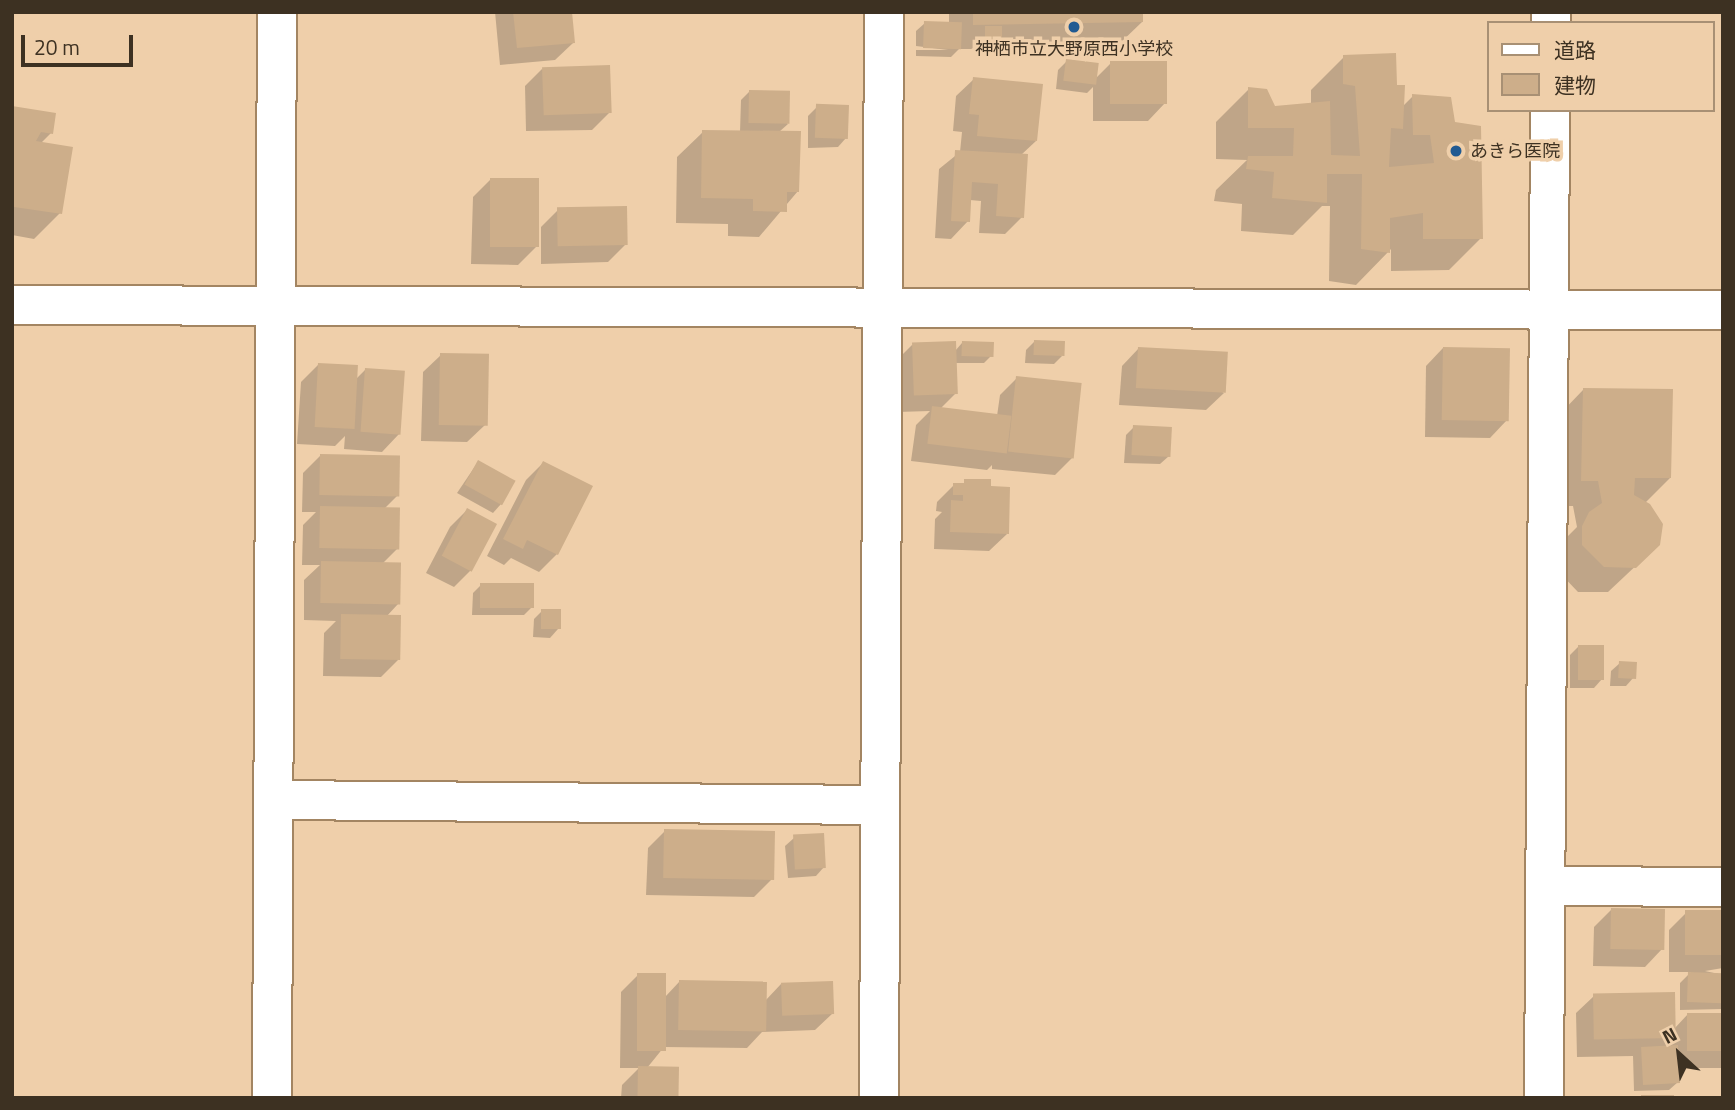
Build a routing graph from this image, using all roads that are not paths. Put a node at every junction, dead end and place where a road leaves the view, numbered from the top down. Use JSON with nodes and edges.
{"nodes":[{"id":1,"x":277,"y":12,"type":"edge"},
{"id":2,"x":884,"y":12,"type":"edge"},
{"id":3,"x":1550,"y":112,"type":"edge"},
{"id":4,"x":12,"y":305,"type":"edge"},
{"id":5,"x":276,"y":305,"type":"junction"},
{"id":6,"x":882,"y":305,"type":"junction"},
{"id":7,"x":1548,"y":308,"type":"junction"},
{"id":8,"x":1723,"y":310,"type":"edge"},
{"id":9,"x":273,"y":800,"type":"junction"},
{"id":10,"x":880,"y":805,"type":"junction"},
{"id":11,"x":1545,"y":886,"type":"junction"},
{"id":12,"x":1723,"y":887,"type":"edge"},
{"id":13,"x":272,"y":1098,"type":"edge"},
{"id":14,"x":879,"y":1098,"type":"edge"},
{"id":15,"x":1544,"y":1098,"type":"edge"}],
"edges":[{"from":1,"to":5,"type":"street"},
{"from":2,"to":6,"type":"street"},
{"from":3,"to":7,"type":"street"},
{"from":4,"to":5,"type":"street"},
{"from":5,"to":6,"type":"street"},
{"from":5,"to":9,"type":"street"},
{"from":6,"to":7,"type":"street"},
{"from":6,"to":10,"type":"street"},
{"from":7,"to":8,"type":"street"},
{"from":7,"to":11,"type":"street"},
{"from":9,"to":10,"type":"street"},
{"from":9,"to":13,"type":"street"},
{"from":10,"to":14,"type":"street"},
{"from":11,"to":12,"type":"street"},
{"from":11,"to":15,"type":"street"}]}
